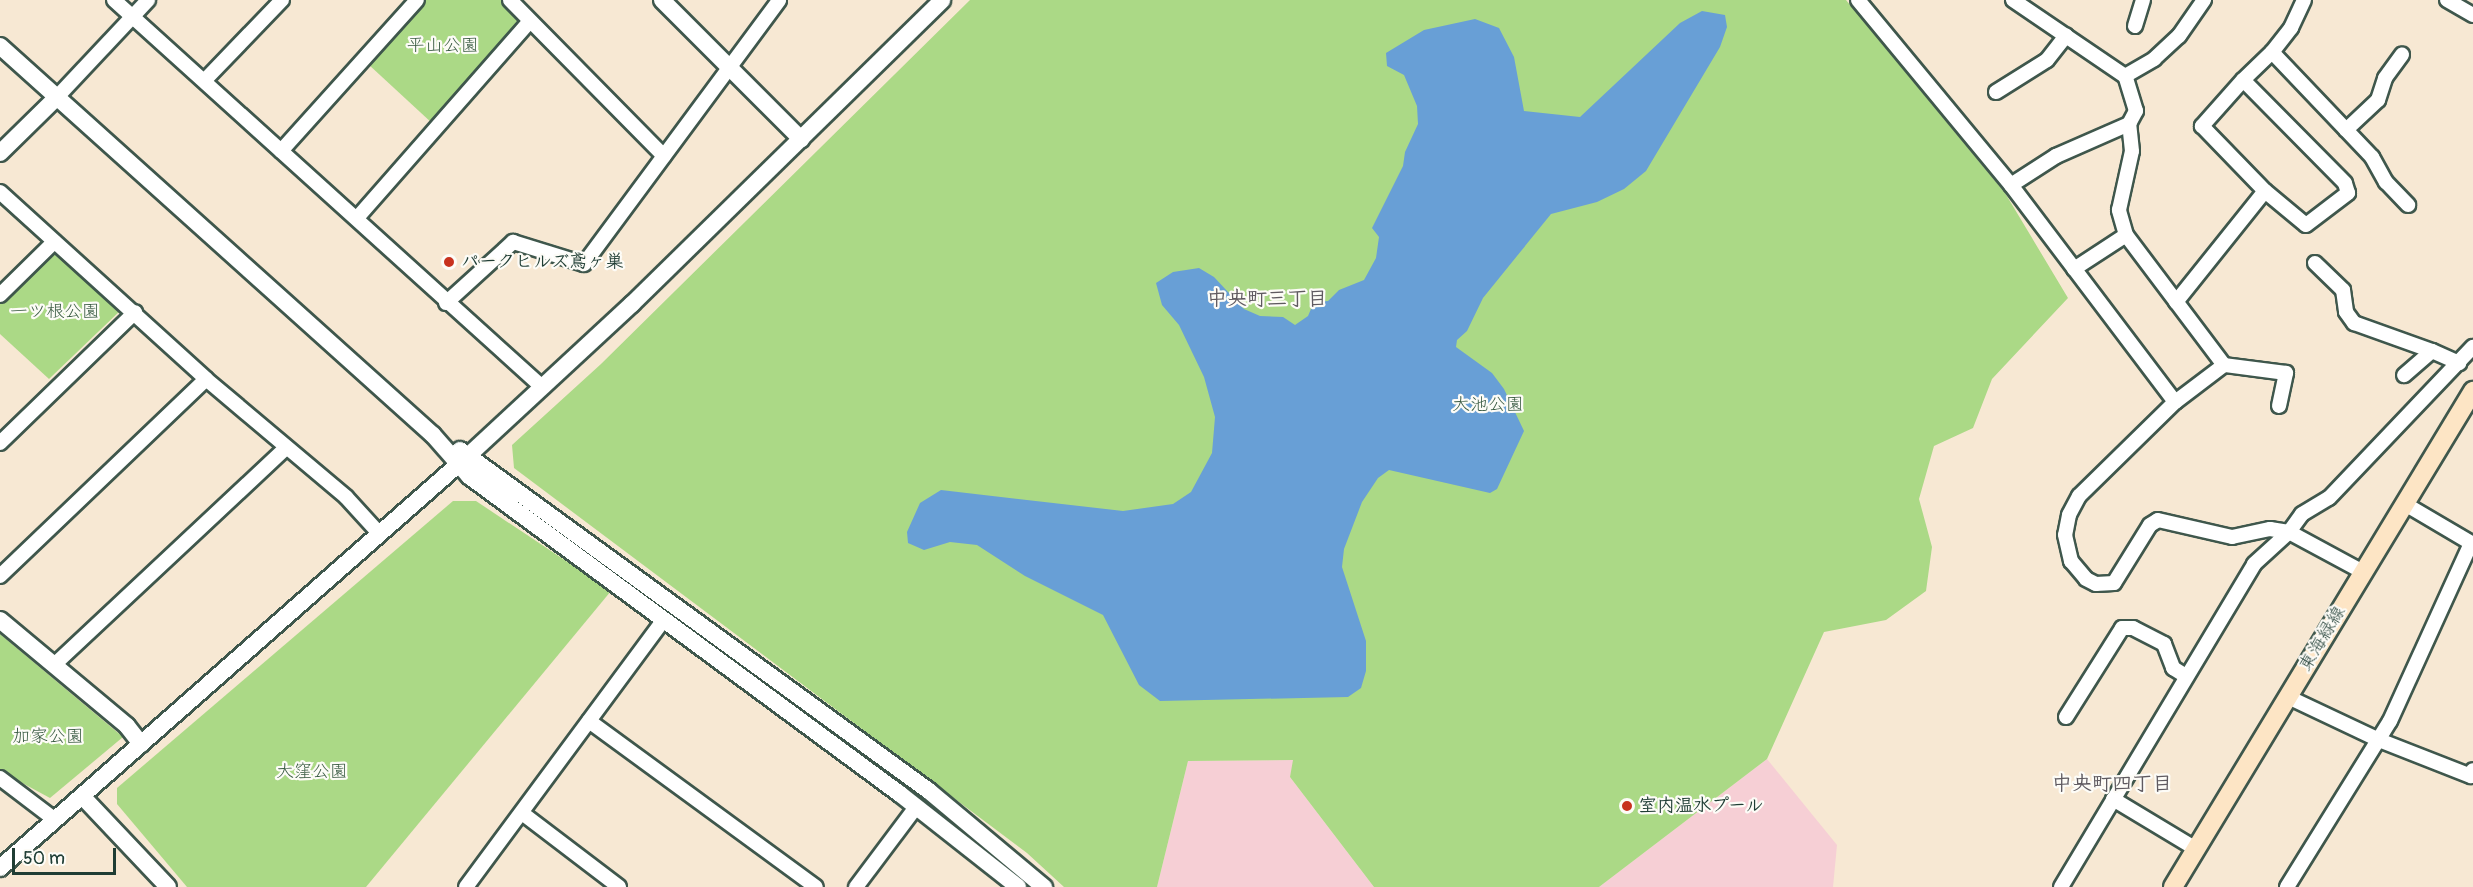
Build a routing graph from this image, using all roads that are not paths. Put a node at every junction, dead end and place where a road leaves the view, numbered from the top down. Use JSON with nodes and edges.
{"nodes":[{"id":1,"x":114,"y":0,"type":"edge"},
{"id":2,"x":148,"y":0,"type":"edge"},
{"id":3,"x":282,"y":0,"type":"edge"},
{"id":4,"x":417,"y":0,"type":"edge"},
{"id":5,"x":510,"y":0,"type":"edge"},
{"id":6,"x":662,"y":0,"type":"edge"},
{"id":7,"x":779,"y":0,"type":"edge"},
{"id":8,"x":942,"y":0,"type":"edge"},
{"id":9,"x":1858,"y":0,"type":"edge"},
{"id":10,"x":2013,"y":0,"type":"edge"},
{"id":11,"x":2143,"y":0,"type":"edge"},
{"id":12,"x":2204,"y":0,"type":"edge"},
{"id":13,"x":2304,"y":0,"type":"edge"},
{"id":14,"x":2447,"y":0,"type":"edge"},
{"id":15,"x":2473,"y":15,"type":"edge"},
{"id":16,"x":133,"y":16,"type":"junction"},
{"id":17,"x":530,"y":21,"type":"junction"},
{"id":18,"x":2136,"y":26,"type":"dead end"},
{"id":19,"x":2067,"y":36,"type":"junction"},
{"id":20,"x":0,"y":46,"type":"edge"},
{"id":21,"x":2272,"y":52,"type":"junction"},
{"id":22,"x":2402,"y":55,"type":"dead end"},
{"id":23,"x":728,"y":67,"type":"junction"},
{"id":24,"x":2126,"y":76,"type":"junction"},
{"id":25,"x":205,"y":80,"type":"junction"},
{"id":26,"x":2243,"y":80,"type":"junction"},
{"id":27,"x":1996,"y":92,"type":"dead end"},
{"id":28,"x":57,"y":97,"type":"junction"},
{"id":29,"x":2129,"y":124,"type":"junction"},
{"id":30,"x":2346,"y":130,"type":"junction"},
{"id":31,"x":801,"y":139,"type":"junction"},
{"id":32,"x":281,"y":151,"type":"junction"},
{"id":33,"x":0,"y":153,"type":"edge"},
{"id":34,"x":664,"y":156,"type":"junction"},
{"id":35,"x":2011,"y":185,"type":"junction"},
{"id":36,"x":2265,"y":191,"type":"junction"},
{"id":37,"x":0,"y":192,"type":"edge"},
{"id":38,"x":2408,"y":205,"type":"dead end"},
{"id":39,"x":357,"y":218,"type":"junction"},
{"id":40,"x":2126,"y":235,"type":"junction"},
{"id":41,"x":54,"y":242,"type":"junction"},
{"id":42,"x":2315,"y":263,"type":"dead end"},
{"id":43,"x":2074,"y":269,"type":"junction"},
{"id":44,"x":0,"y":295,"type":"edge"},
{"id":45,"x":2176,"y":302,"type":"junction"},
{"id":46,"x":446,"y":303,"type":"junction"},
{"id":47,"x":135,"y":312,"type":"junction"},
{"id":48,"x":2473,"y":347,"type":"edge"},
{"id":49,"x":2432,"y":351,"type":"junction"},
{"id":50,"x":2459,"y":363,"type":"junction"},
{"id":51,"x":2224,"y":365,"type":"junction"},
{"id":52,"x":2404,"y":375,"type":"dead end"},
{"id":53,"x":206,"y":379,"type":"junction"},
{"id":54,"x":541,"y":386,"type":"junction"},
{"id":55,"x":2473,"y":391,"type":"edge"},
{"id":56,"x":2175,"y":402,"type":"junction"},
{"id":57,"x":2279,"y":406,"type":"dead end"},
{"id":58,"x":0,"y":443,"type":"edge"},
{"id":59,"x":286,"y":448,"type":"junction"},
{"id":60,"x":463,"y":460,"type":"junction"},
{"id":61,"x":2405,"y":504,"type":"junction"},
{"id":62,"x":378,"y":532,"type":"junction"},
{"id":63,"x":2289,"y":532,"type":"junction"},
{"id":64,"x":2472,"y":543,"type":"edge"},
{"id":65,"x":2363,"y":572,"type":"junction"},
{"id":66,"x":0,"y":576,"type":"edge"},
{"id":67,"x":0,"y":620,"type":"edge"},
{"id":68,"x":663,"y":621,"type":"junction"},
{"id":69,"x":54,"y":665,"type":"junction"},
{"id":70,"x":2186,"y":676,"type":"junction"},
{"id":71,"x":2288,"y":697,"type":"junction"},
{"id":72,"x":2066,"y":717,"type":"dead end"},
{"id":73,"x":589,"y":721,"type":"junction"},
{"id":74,"x":2379,"y":740,"type":"junction"},
{"id":75,"x":141,"y":744,"type":"junction"},
{"id":76,"x":2473,"y":770,"type":"edge"},
{"id":77,"x":0,"y":778,"type":"edge"},
{"id":78,"x":82,"y":796,"type":"junction"},
{"id":79,"x":2113,"y":800,"type":"junction"},
{"id":80,"x":916,"y":807,"type":"junction"},
{"id":81,"x":522,"y":813,"type":"junction"},
{"id":82,"x":54,"y":819,"type":"junction"},
{"id":83,"x":2196,"y":849,"type":"junction"},
{"id":84,"x":0,"y":868,"type":"edge"},
{"id":85,"x":168,"y":887,"type":"edge"},
{"id":86,"x":466,"y":887,"type":"edge"},
{"id":87,"x":619,"y":887,"type":"edge"},
{"id":88,"x":816,"y":887,"type":"edge"},
{"id":89,"x":856,"y":887,"type":"edge"},
{"id":90,"x":1018,"y":887,"type":"edge"},
{"id":91,"x":1044,"y":887,"type":"edge"},
{"id":92,"x":2061,"y":887,"type":"edge"},
{"id":93,"x":2173,"y":887,"type":"edge"},
{"id":94,"x":2287,"y":887,"type":"edge"}],
"edges":[{"from":1,"to":16,"type":"street"},
{"from":2,"to":16,"type":"street"},
{"from":3,"to":25,"type":"street"},
{"from":4,"to":32,"type":"street"},
{"from":5,"to":17,"type":"street"},
{"from":6,"to":23,"type":"street"},
{"from":7,"to":23,"type":"street"},
{"from":8,"to":31,"type":"street"},
{"from":9,"to":35,"type":"street"},
{"from":10,"to":19,"type":"street"},
{"from":11,"to":18,"type":"street"},
{"from":12,"to":24,"type":"street"},
{"from":13,"to":21,"type":"street"},
{"from":14,"to":15,"type":"street"},
{"from":16,"to":25,"type":"street"},
{"from":16,"to":28,"type":"street"},
{"from":17,"to":34,"type":"street"},
{"from":17,"to":39,"type":"street"},
{"from":19,"to":24,"type":"street"},
{"from":19,"to":27,"type":"street"},
{"from":20,"to":28,"type":"street"},
{"from":21,"to":26,"type":"street"},
{"from":21,"to":30,"type":"street"},
{"from":22,"to":30,"type":"street"},
{"from":23,"to":31,"type":"street"},
{"from":23,"to":34,"type":"street"},
{"from":24,"to":29,"type":"street"},
{"from":25,"to":32,"type":"street"},
{"from":26,"to":36,"type":"street"},
{"from":26,"to":36,"type":"street"},
{"from":28,"to":33,"type":"street"},
{"from":28,"to":60,"type":"street"},
{"from":29,"to":35,"type":"street"},
{"from":29,"to":40,"type":"street"},
{"from":30,"to":38,"type":"street"},
{"from":31,"to":54,"type":"street"},
{"from":32,"to":39,"type":"street"},
{"from":34,"to":46,"type":"street"},
{"from":35,"to":43,"type":"street"},
{"from":36,"to":45,"type":"street"},
{"from":37,"to":41,"type":"street"},
{"from":39,"to":46,"type":"street"},
{"from":40,"to":43,"type":"street"},
{"from":40,"to":45,"type":"street"},
{"from":41,"to":44,"type":"street"},
{"from":41,"to":47,"type":"street"},
{"from":42,"to":49,"type":"street"},
{"from":43,"to":56,"type":"street"},
{"from":45,"to":51,"type":"street"},
{"from":46,"to":54,"type":"street"},
{"from":47,"to":53,"type":"street"},
{"from":47,"to":58,"type":"street"},
{"from":48,"to":50,"type":"street"},
{"from":49,"to":50,"type":"street"},
{"from":49,"to":52,"type":"street"},
{"from":50,"to":63,"type":"street"},
{"from":51,"to":56,"type":"street"},
{"from":51,"to":57,"type":"street"},
{"from":53,"to":59,"type":"street"},
{"from":53,"to":66,"type":"street"},
{"from":54,"to":60,"type":"street"},
{"from":55,"to":61,"type":"main road","name":"東海緑線"},
{"from":56,"to":63,"type":"street"},
{"from":59,"to":62,"type":"street"},
{"from":59,"to":69,"type":"street"},
{"from":60,"to":62,"type":"street"},
{"from":60,"to":68,"type":"street"},
{"from":60,"to":91,"type":"street"},
{"from":61,"to":64,"type":"street"},
{"from":61,"to":65,"type":"main road","name":"東海緑線"},
{"from":62,"to":75,"type":"street"},
{"from":63,"to":65,"type":"street"},
{"from":63,"to":70,"type":"street"},
{"from":64,"to":74,"type":"street"},
{"from":65,"to":71,"type":"main road","name":"東海緑線"},
{"from":67,"to":69,"type":"street"},
{"from":68,"to":73,"type":"street"},
{"from":68,"to":80,"type":"street"},
{"from":69,"to":75,"type":"street"},
{"from":70,"to":72,"type":"street"},
{"from":70,"to":79,"type":"street"},
{"from":71,"to":74,"type":"street"},
{"from":71,"to":83,"type":"main road","name":"東海緑線"},
{"from":73,"to":81,"type":"street"},
{"from":73,"to":88,"type":"street"},
{"from":74,"to":76,"type":"street"},
{"from":74,"to":94,"type":"street"},
{"from":75,"to":78,"type":"street"},
{"from":77,"to":82,"type":"street"},
{"from":78,"to":82,"type":"street"},
{"from":78,"to":85,"type":"street"},
{"from":79,"to":83,"type":"street"},
{"from":79,"to":92,"type":"street"},
{"from":80,"to":89,"type":"street"},
{"from":80,"to":90,"type":"street"},
{"from":81,"to":86,"type":"street"},
{"from":81,"to":87,"type":"street"},
{"from":82,"to":84,"type":"street"},
{"from":83,"to":93,"type":"main road","name":"東海緑線"}]}
